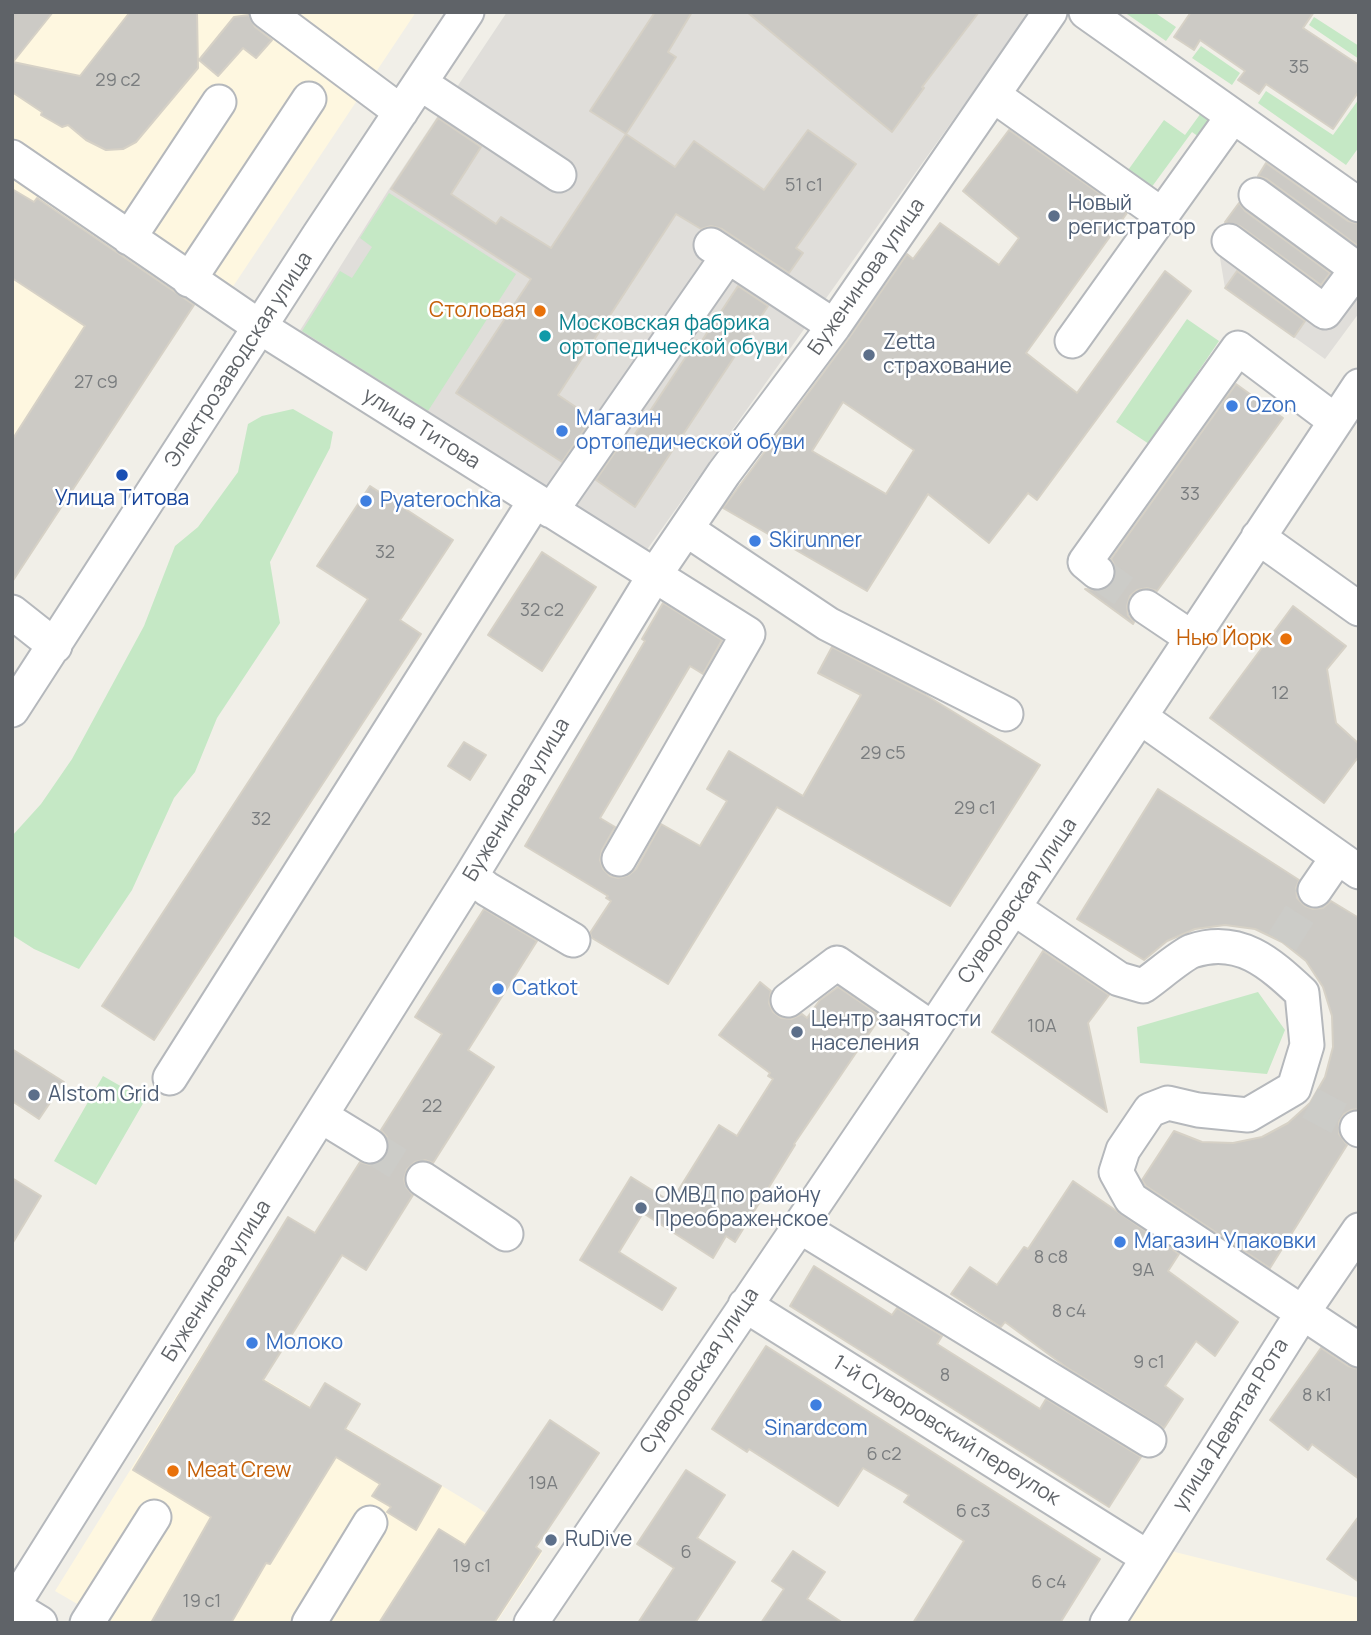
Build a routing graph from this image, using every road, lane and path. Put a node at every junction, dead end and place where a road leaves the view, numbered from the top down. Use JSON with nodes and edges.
{"nodes":[{"id":1,"x":267,"y":12,"type":"edge"},
{"id":2,"x":467,"y":12,"type":"edge"},
{"id":3,"x":1050,"y":12,"type":"edge"},
{"id":4,"x":1086,"y":12,"type":"edge"},
{"id":5,"x":421,"y":83,"type":"junction"},
{"id":6,"x":993,"y":95,"type":"junction"},
{"id":7,"x":309,"y":99,"type":"dead end"},
{"id":8,"x":219,"y":103,"type":"dead end"},
{"id":9,"x":401,"y":111,"type":"junction"},
{"id":10,"x":1233,"y":116,"type":"junction"},
{"id":11,"x":12,"y":157,"type":"edge"},
{"id":12,"x":559,"y":175,"type":"dead end"},
{"id":13,"x":1256,"y":195,"type":"dead end"},
{"id":14,"x":1359,"y":205,"type":"edge"},
{"id":15,"x":1162,"y":215,"type":"junction"},
{"id":16,"x":129,"y":239,"type":"junction"},
{"id":17,"x":1228,"y":241,"type":"dead end"},
{"id":18,"x":189,"y":280,"type":"junction"},
{"id":19,"x":1351,"y":295,"type":"edge"},
{"id":20,"x":834,"y":326,"type":"junction"},
{"id":21,"x":260,"y":327,"type":"junction"},
{"id":22,"x":1072,"y":341,"type":"dead end"},
{"id":23,"x":1359,"y":386,"type":"edge"},
{"id":24,"x":1334,"y":420,"type":"junction"},
{"id":25,"x":543,"y":506,"type":"junction"},
{"id":26,"x":686,"y":528,"type":"junction"},
{"id":27,"x":1258,"y":537,"type":"junction"},
{"id":28,"x":1097,"y":572,"type":"dead end"},
{"id":29,"x":653,"y":576,"type":"junction"},
{"id":30,"x":1146,"y":607,"type":"tunnel mouth"},
{"id":31,"x":1359,"y":609,"type":"edge"},
{"id":32,"x":12,"y":612,"type":"edge"},
{"id":33,"x":1192,"y":638,"type":"junction"},
{"id":34,"x":55,"y":646,"type":"junction"},
{"id":35,"x":12,"y":710,"type":"edge"},
{"id":36,"x":1006,"y":714,"type":"dead end"},
{"id":37,"x":1140,"y":718,"type":"junction"},
{"id":38,"x":619,"y":859,"type":"dead end"},
{"id":39,"x":1348,"y":865,"type":"edge"},
{"id":40,"x":471,"y":876,"type":"junction"},
{"id":41,"x":1315,"y":890,"type":"tunnel mouth"},
{"id":42,"x":1014,"y":908,"type":"junction"},
{"id":43,"x":573,"y":940,"type":"dead end"},
{"id":44,"x":788,"y":1000,"type":"dead end"},
{"id":45,"x":933,"y":1029,"type":"junction"},
{"id":46,"x":170,"y":1078,"type":"dead end"},
{"id":47,"x":321,"y":1116,"type":"junction"},
{"id":48,"x":370,"y":1146,"type":"tunnel mouth"},
{"id":49,"x":423,"y":1179,"type":"tunnel mouth"},
{"id":50,"x":799,"y":1226,"type":"junction"},
{"id":51,"x":1359,"y":1230,"type":"edge"},
{"id":52,"x":506,"y":1234,"type":"dead end"},
{"id":53,"x":745,"y":1305,"type":"junction"},
{"id":54,"x":1303,"y":1312,"type":"junction"},
{"id":55,"x":1359,"y":1350,"type":"edge"},
{"id":56,"x":1149,"y":1440,"type":"dead end"},
{"id":57,"x":154,"y":1517,"type":"dead end"},
{"id":58,"x":370,"y":1523,"type":"dead end"},
{"id":59,"x":1147,"y":1557,"type":"junction"},
{"id":60,"x":12,"y":1606,"type":"edge"},
{"id":61,"x":40,"y":1623,"type":"edge"},
{"id":62,"x":87,"y":1623,"type":"edge"},
{"id":63,"x":309,"y":1623,"type":"edge"},
{"id":64,"x":531,"y":1623,"type":"edge"},
{"id":65,"x":1107,"y":1623,"type":"edge"}],
"edges":[{"from":1,"to":9,"type":"street"},
{"from":2,"to":5,"type":"street","name":"Электрозаводская улица"},
{"from":3,"to":6,"type":"street","name":"Буженинова улица"},
{"from":4,"to":10,"type":"street"},
{"from":5,"to":9,"type":"street","name":"Электрозаводская улица"},
{"from":5,"to":12,"type":"street"},
{"from":6,"to":15,"type":"street"},
{"from":6,"to":20,"type":"street","name":"Буженинова улица"},
{"from":7,"to":18,"type":"street"},
{"from":8,"to":16,"type":"street"},
{"from":9,"to":21,"type":"street","name":"Электрозаводская улица"},
{"from":10,"to":14,"type":"street"},
{"from":10,"to":15,"type":"street"},
{"from":11,"to":16,"type":"street","name":"улица Титова"},
{"from":13,"to":19,"type":"street"},
{"from":15,"to":22,"type":"street"},
{"from":16,"to":18,"type":"street","name":"улица Титова"},
{"from":17,"to":19,"type":"street"},
{"from":18,"to":21,"type":"street","name":"улица Титова"},
{"from":20,"to":25,"type":"street"},
{"from":20,"to":26,"type":"street","name":"Буженинова улица"},
{"from":21,"to":25,"type":"street","name":"улица Титова"},
{"from":21,"to":34,"type":"street","name":"Электрозаводская улица"},
{"from":23,"to":24,"type":"street","name":"Суворовская улица"},
{"from":24,"to":27,"type":"street","name":"Суворовская улица"},
{"from":24,"to":28,"type":"street"},
{"from":25,"to":29,"type":"street","name":"улица Титова"},
{"from":25,"to":46,"type":"street"},
{"from":26,"to":29,"type":"street","name":"Буженинова улица"},
{"from":26,"to":36,"type":"street"},
{"from":27,"to":31,"type":"street"},
{"from":27,"to":33,"type":"street","name":"Суворовская улица"},
{"from":29,"to":38,"type":"street","name":"улица Титова"},
{"from":29,"to":40,"type":"street","name":"Буженинова улица"},
{"from":30,"to":33,"type":"street"},
{"from":32,"to":34,"type":"street"},
{"from":33,"to":37,"type":"street","name":"Суворовская улица"},
{"from":34,"to":35,"type":"street","name":"Электрозаводская улица"},
{"from":37,"to":39,"type":"street"},
{"from":37,"to":42,"type":"street","name":"Суворовская улица"},
{"from":39,"to":41,"type":"street"},
{"from":40,"to":43,"type":"street"},
{"from":40,"to":47,"type":"street","name":"Буженинова улица"},
{"from":42,"to":45,"type":"street","name":"Суворовская улица"},
{"from":42,"to":54,"type":"street"},
{"from":44,"to":45,"type":"street"},
{"from":45,"to":50,"type":"street","name":"Суворовская улица"},
{"from":47,"to":48,"type":"street"},
{"from":47,"to":60,"type":"street","name":"Буженинова улица"},
{"from":49,"to":52,"type":"street"},
{"from":50,"to":53,"type":"street","name":"Суворовская улица"},
{"from":50,"to":56,"type":"street"},
{"from":51,"to":54,"type":"street","name":"улица Девятая Рота"},
{"from":53,"to":59,"type":"street","name":"1-й Суворовский переулок"},
{"from":53,"to":64,"type":"street","name":"Суворовская улица"},
{"from":54,"to":55,"type":"street"},
{"from":54,"to":59,"type":"street","name":"улица Девятая Рота"},
{"from":57,"to":62,"type":"street"},
{"from":58,"to":63,"type":"street"},
{"from":59,"to":65,"type":"street","name":"улица Девятая Рота"},
{"from":60,"to":61,"type":"street"}]}
